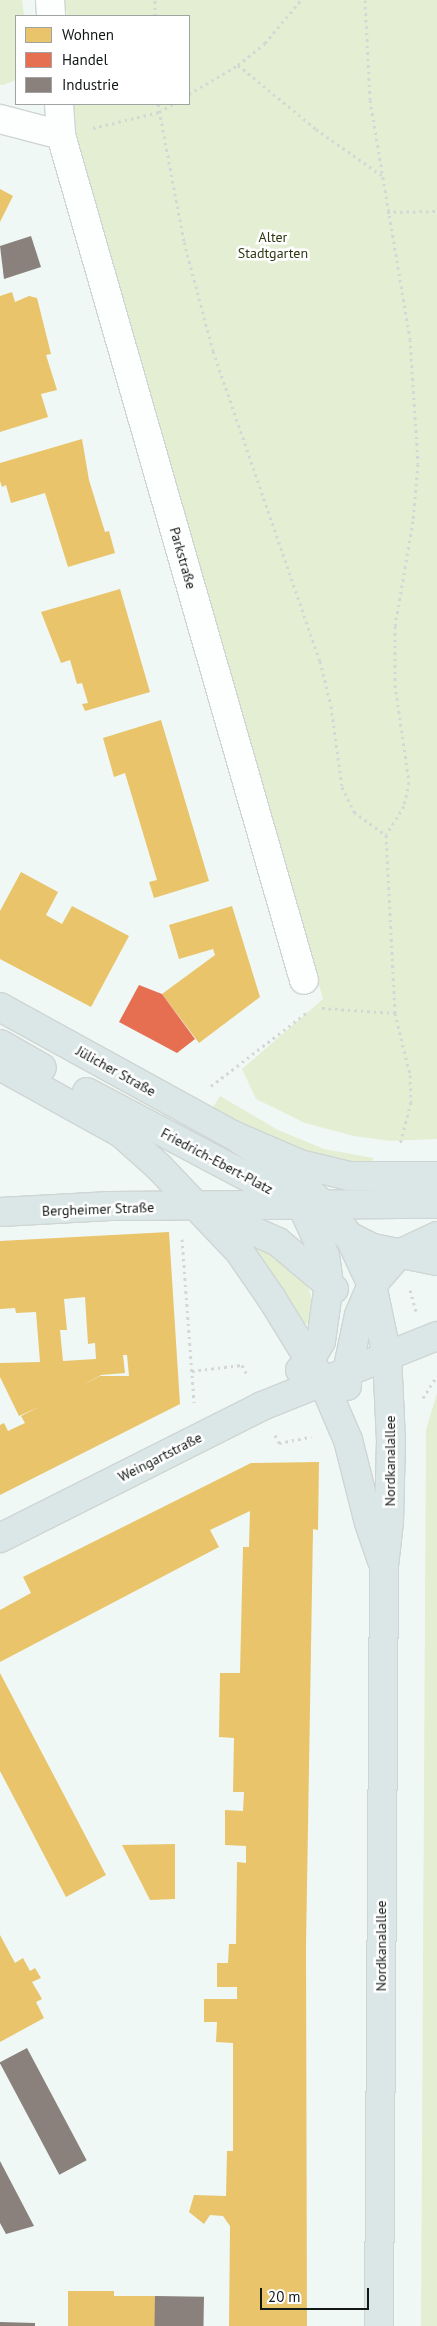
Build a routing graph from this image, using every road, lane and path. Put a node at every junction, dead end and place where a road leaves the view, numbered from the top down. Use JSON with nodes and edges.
{"nodes":[{"id":1,"x":50,"y":0,"type":"edge"},
{"id":2,"x":155,"y":0,"type":"edge"},
{"id":3,"x":301,"y":0,"type":"edge"},
{"id":4,"x":365,"y":0,"type":"edge"},
{"id":5,"x":51,"y":15,"type":"edge"},
{"id":6,"x":155,"y":15,"type":"edge"},
{"id":7,"x":238,"y":65,"type":"junction"},
{"id":8,"x":190,"y":93,"type":"edge"},
{"id":9,"x":59,"y":105,"type":"edge"},
{"id":10,"x":158,"y":105,"type":"edge"},
{"id":11,"x":171,"y":105,"type":"edge"},
{"id":12,"x":158,"y":112,"type":"junction"},
{"id":13,"x":0,"y":119,"type":"edge"},
{"id":14,"x":61,"y":135,"type":"junction"},
{"id":15,"x":381,"y":176,"type":"junction"},
{"id":16,"x":437,"y":211,"type":"edge"},
{"id":17,"x":387,"y":212,"type":"junction"},
{"id":18,"x":386,"y":835,"type":"junction"},
{"id":19,"x":304,"y":980,"type":"dead end"},
{"id":20,"x":0,"y":1006,"type":"edge"},
{"id":21,"x":395,"y":1013,"type":"junction"},
{"id":22,"x":0,"y":1044,"type":"edge"},
{"id":23,"x":0,"y":1066,"type":"edge"},
{"id":24,"x":203,"y":1084,"type":"dead end"},
{"id":25,"x":211,"y":1086,"type":"junction"},
{"id":26,"x":219,"y":1090,"type":"dead end"},
{"id":27,"x":233,"y":1135,"type":"junction"},
{"id":28,"x":397,"y":1154,"type":"dead end"},
{"id":29,"x":437,"y":1176,"type":"edge"},
{"id":30,"x":437,"y":1204,"type":"edge"},
{"id":31,"x":313,"y":1205,"type":"junction"},
{"id":32,"x":196,"y":1207,"type":"junction"},
{"id":33,"x":0,"y":1212,"type":"edge"},
{"id":34,"x":181,"y":1234,"type":"dead end"},
{"id":35,"x":349,"y":1236,"type":"junction"},
{"id":36,"x":437,"y":1236,"type":"edge"},
{"id":37,"x":400,"y":1254,"type":"junction"},
{"id":38,"x":437,"y":1261,"type":"edge"},
{"id":39,"x":329,"y":1284,"type":"junction"},
{"id":40,"x":372,"y":1285,"type":"junction"},
{"id":41,"x":359,"y":1315,"type":"junction"},
{"id":42,"x":437,"y":1336,"type":"edge"},
{"id":43,"x":386,"y":1351,"type":"junction"},
{"id":44,"x":192,"y":1371,"type":"junction"},
{"id":45,"x":327,"y":1371,"type":"junction"},
{"id":46,"x":256,"y":1395,"type":"junction"},
{"id":47,"x":195,"y":1413,"type":"dead end"},
{"id":48,"x":0,"y":1538,"type":"edge"},
{"id":49,"x":384,"y":1566,"type":"junction"},
{"id":50,"x":379,"y":2326,"type":"edge"}],
"edges":[{"from":1,"to":5,"type":"street"},
{"from":2,"to":6,"type":"path"},
{"from":3,"to":7,"type":"path"},
{"from":4,"to":15,"type":"path"},
{"from":7,"to":8,"type":"path"},
{"from":7,"to":15,"type":"path"},
{"from":9,"to":14,"type":"street","name":"Parkstraße"},
{"from":10,"to":12,"type":"path"},
{"from":11,"to":12,"type":"path"},
{"from":12,"to":14,"type":"path"},
{"from":12,"to":18,"type":"path"},
{"from":13,"to":14,"type":"street"},
{"from":14,"to":19,"type":"street","name":"Parkstraße"},
{"from":15,"to":17,"type":"path"},
{"from":16,"to":17,"type":"path"},
{"from":17,"to":18,"type":"path"},
{"from":18,"to":21,"type":"path"},
{"from":20,"to":27,"type":"main road","name":"Jülicher Straße"},
{"from":21,"to":25,"type":"path"},
{"from":21,"to":28,"type":"path"},
{"from":22,"to":31,"type":"main road","name":"Friedrich-Ebert-Platz"},
{"from":23,"to":32,"type":"main road","name":"Nordkanalallee"},
{"from":24,"to":25,"type":"path"},
{"from":25,"to":26,"type":"path"},
{"from":27,"to":29,"type":"main road"},
{"from":27,"to":31,"type":"main road","name":"Friedrich-Ebert-Platz"},
{"from":30,"to":31,"type":"main road","name":"Friedrich-Ebert-Platz"},
{"from":31,"to":32,"type":"main road","name":"Friedrich-Ebert-Platz"},
{"from":31,"to":35,"type":"main road","name":"Friedrich-Ebert-Platz"},
{"from":31,"to":39,"type":"main road","name":"Friedrich-Ebert-Platz"},
{"from":32,"to":33,"type":"main road","name":"Bergheimer Straße"},
{"from":32,"to":39,"type":"main road"},
{"from":32,"to":45,"type":"main road","name":"Nordkanalallee"},
{"from":34,"to":44,"type":"path"},
{"from":35,"to":37,"type":"main road"},
{"from":35,"to":40,"type":"main road","name":"Friedrich-Ebert-Platz"},
{"from":36,"to":37,"type":"main road"},
{"from":37,"to":38,"type":"main road"},
{"from":37,"to":40,"type":"main road"},
{"from":39,"to":41,"type":"main road"},
{"from":39,"to":45,"type":"main road","name":"Friedrich-Ebert-Platz"},
{"from":40,"to":41,"type":"main road"},
{"from":40,"to":43,"type":"main road","name":"Friedrich-Ebert-Platz"},
{"from":41,"to":43,"type":"main road"},
{"from":41,"to":45,"type":"main road"},
{"from":42,"to":43,"type":"main road"},
{"from":43,"to":45,"type":"main road"},
{"from":43,"to":49,"type":"main road","name":"Nordkanalallee"},
{"from":44,"to":46,"type":"path"},
{"from":44,"to":47,"type":"path"},
{"from":45,"to":46,"type":"main road","name":"Weingartstraße"},
{"from":45,"to":49,"type":"main road","name":"Nordkanalallee"},
{"from":46,"to":48,"type":"main road","name":"Weingartstraße"},
{"from":49,"to":50,"type":"main road","name":"Nordkanalallee"}]}
